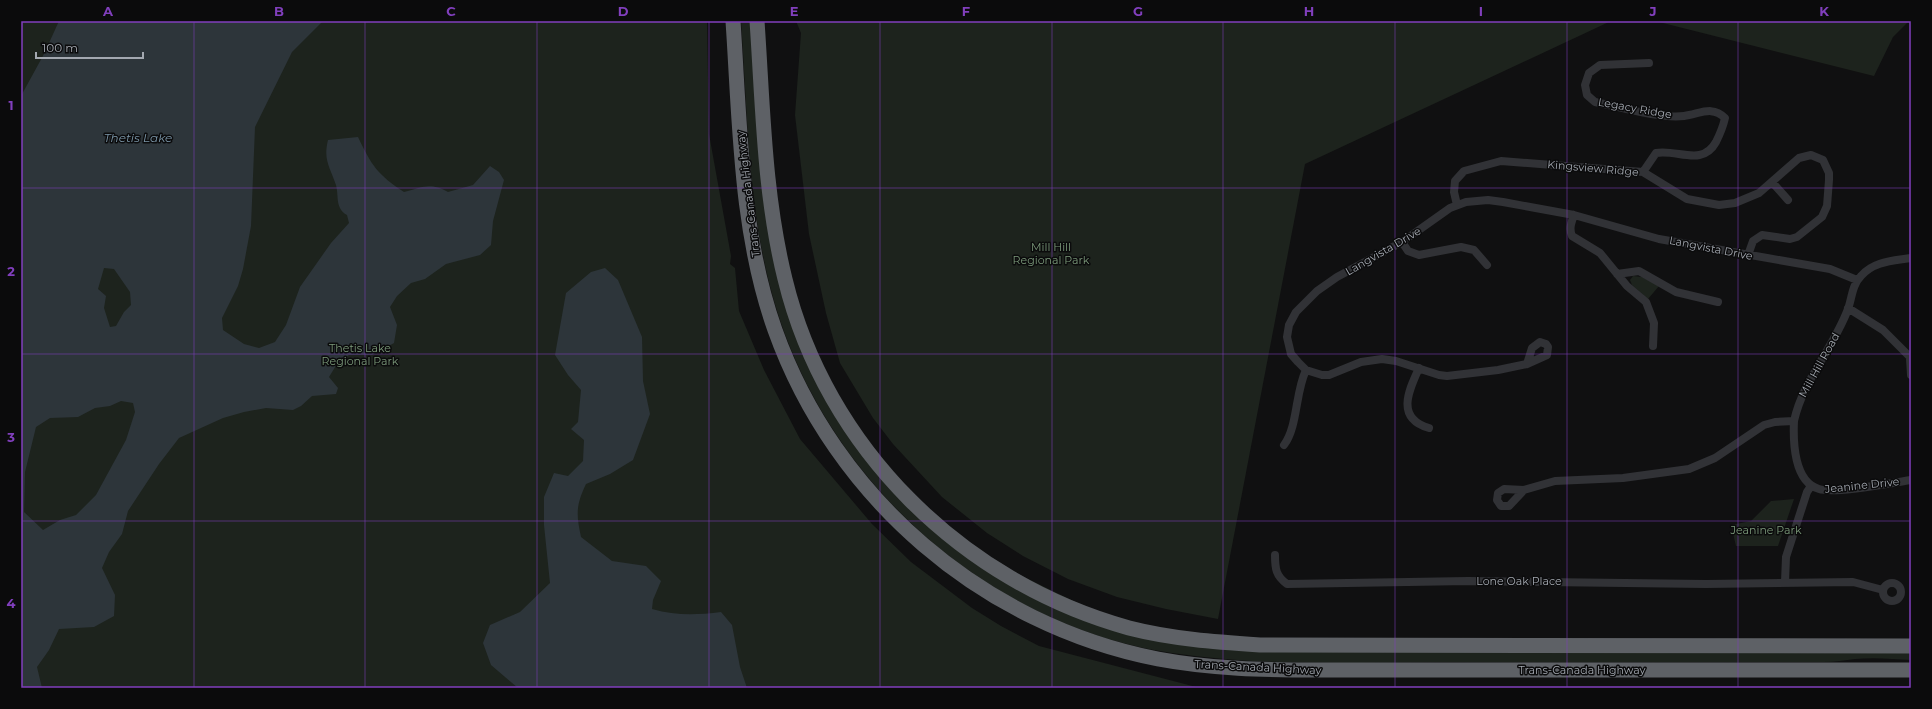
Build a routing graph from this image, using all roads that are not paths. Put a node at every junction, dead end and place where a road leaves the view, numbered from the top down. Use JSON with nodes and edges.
{"nodes":[{"id":1,"x":733,"y":21,"type":"edge"},
{"id":2,"x":757,"y":21,"type":"edge"},
{"id":3,"x":1649,"y":63,"type":"dead end"},
{"id":4,"x":1643,"y":172,"type":"junction"},
{"id":5,"x":1772,"y":182,"type":"junction"},
{"id":6,"x":1788,"y":200,"type":"dead end"},
{"id":7,"x":1457,"y":204,"type":"junction"},
{"id":8,"x":1574,"y":216,"type":"junction"},
{"id":9,"x":1402,"y":242,"type":"junction"},
{"id":10,"x":1748,"y":255,"type":"junction"},
{"id":11,"x":1911,"y":258,"type":"edge"},
{"id":12,"x":1487,"y":265,"type":"dead end"},
{"id":13,"x":1616,"y":274,"type":"junction"},
{"id":14,"x":1857,"y":280,"type":"junction"},
{"id":15,"x":1718,"y":302,"type":"dead end"},
{"id":16,"x":1848,"y":308,"type":"junction"},
{"id":17,"x":1653,"y":346,"type":"dead end"},
{"id":18,"x":1911,"y":358,"type":"edge"},
{"id":19,"x":1527,"y":364,"type":"dead end"},
{"id":20,"x":1419,"y":368,"type":"junction"},
{"id":21,"x":1306,"y":370,"type":"junction"},
{"id":22,"x":1911,"y":375,"type":"edge"},
{"id":23,"x":1794,"y":421,"type":"junction"},
{"id":24,"x":1429,"y":428,"type":"dead end"},
{"id":25,"x":1284,"y":445,"type":"dead end"},
{"id":26,"x":1911,"y":480,"type":"edge"},
{"id":27,"x":1811,"y":486,"type":"junction"},
{"id":28,"x":1524,"y":490,"type":"dead end"},
{"id":29,"x":1275,"y":555,"type":"dead end"},
{"id":30,"x":1785,"y":582,"type":"junction"},
{"id":31,"x":1883,"y":590,"type":"dead end"},
{"id":32,"x":1911,"y":646,"type":"edge"},
{"id":33,"x":1749,"y":670,"type":"junction"},
{"id":34,"x":1911,"y":670,"type":"edge"},
{"id":35,"x":1911,"y":680,"type":"edge"}],
"edges":[{"from":1,"to":33,"type":"highway","name":"Trans-Canada Highway"},
{"from":2,"to":32,"type":"highway","name":"Trans-Canada Highway"},
{"from":3,"to":4,"type":"street","name":"Legacy Ridge"},
{"from":4,"to":5,"type":"street","name":"Kingsview Ridge"},
{"from":4,"to":7,"type":"street","name":"Kingsview Ridge"},
{"from":5,"to":6,"type":"street"},
{"from":5,"to":10,"type":"street","name":"Kingsview Ridge"},
{"from":7,"to":8,"type":"street","name":"Langvista Drive"},
{"from":7,"to":9,"type":"street","name":"Langvista Drive"},
{"from":8,"to":10,"type":"street","name":"Langvista Drive"},
{"from":8,"to":13,"type":"street"},
{"from":9,"to":12,"type":"street"},
{"from":9,"to":21,"type":"street","name":"Langvista Drive"},
{"from":10,"to":14,"type":"street","name":"Langvista Drive"},
{"from":11,"to":14,"type":"street"},
{"from":13,"to":15,"type":"street"},
{"from":13,"to":17,"type":"street"},
{"from":14,"to":16,"type":"street","name":"Mill Hill Road"},
{"from":16,"to":18,"type":"street"},
{"from":16,"to":23,"type":"street","name":"Mill Hill Road"},
{"from":18,"to":22,"type":"street"},
{"from":19,"to":20,"type":"street"},
{"from":20,"to":21,"type":"street"},
{"from":20,"to":24,"type":"street"},
{"from":21,"to":25,"type":"street"},
{"from":23,"to":27,"type":"street","name":"Jeanine Drive"},
{"from":23,"to":28,"type":"street"},
{"from":26,"to":27,"type":"street","name":"Jeanine Drive"},
{"from":27,"to":30,"type":"street"},
{"from":29,"to":30,"type":"street","name":"Lone Oak Place"},
{"from":30,"to":31,"type":"street","name":"Lone Oak Place"},
{"from":33,"to":34,"type":"highway","name":"Trans-Canada Highway"},
{"from":33,"to":35,"type":"highway"}]}
